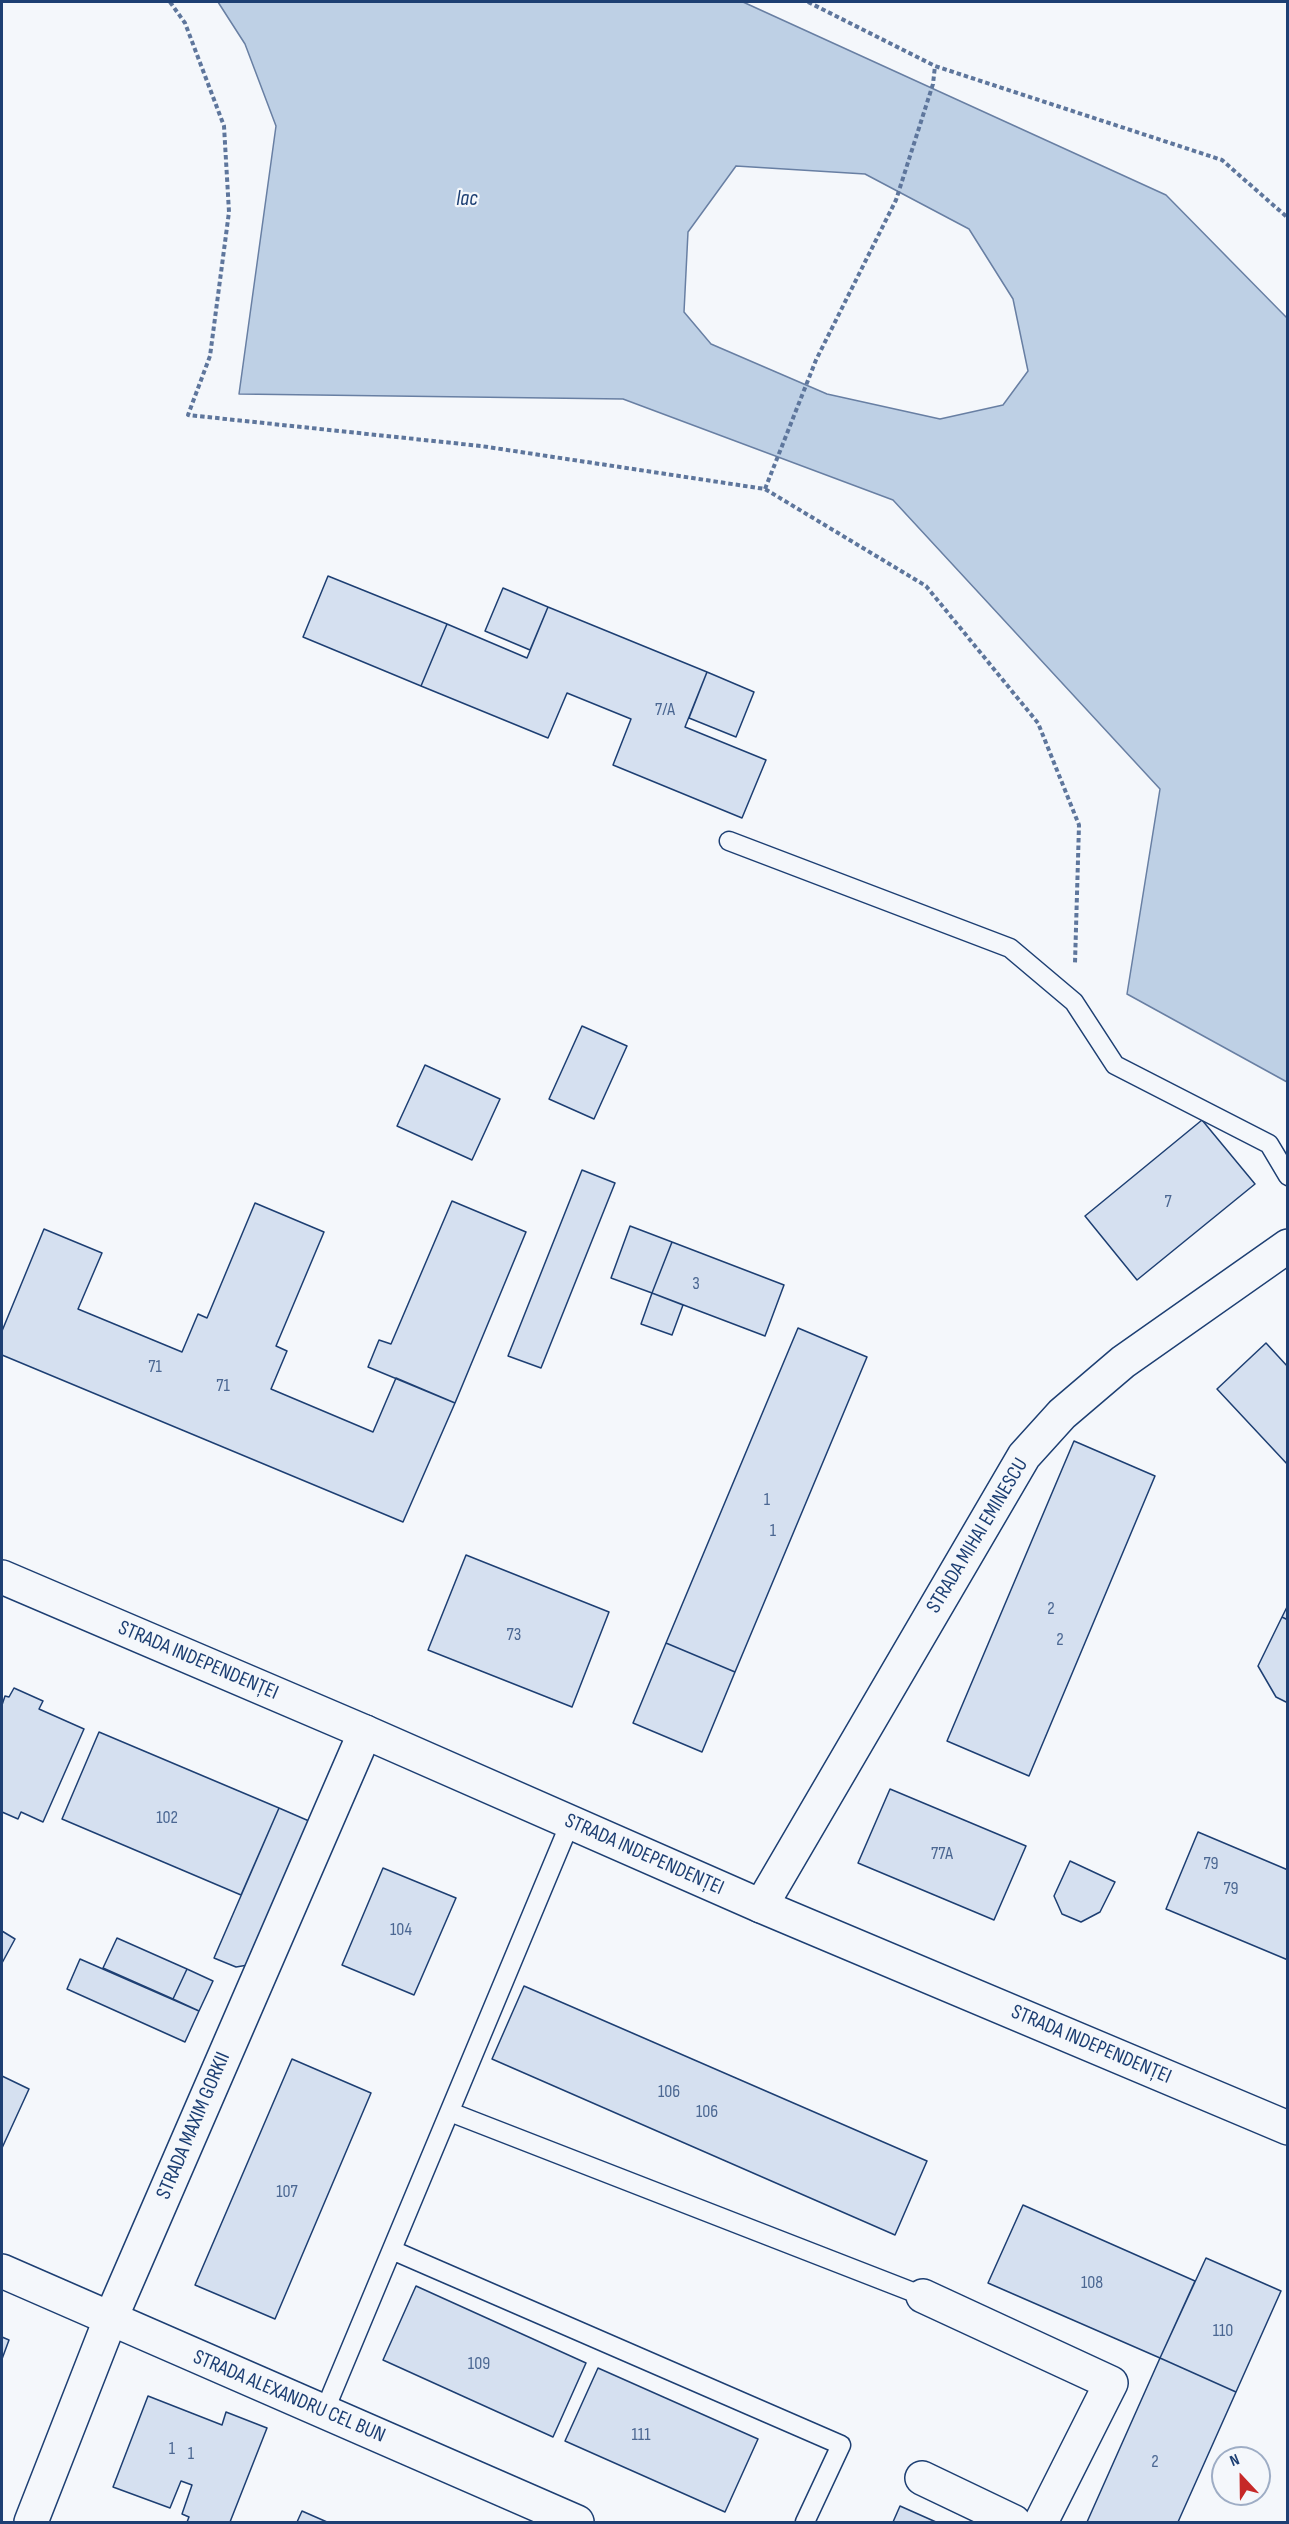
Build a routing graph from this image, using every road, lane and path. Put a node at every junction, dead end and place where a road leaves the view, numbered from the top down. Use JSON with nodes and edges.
{"nodes":[{"id":1,"x":170,"y":2,"type":"edge"},
{"id":2,"x":808,"y":2,"type":"edge"},
{"id":3,"x":935,"y":66,"type":"junction"},
{"id":4,"x":1287,"y":218,"type":"edge"},
{"id":5,"x":765,"y":489,"type":"junction"},
{"id":6,"x":729,"y":841,"type":"dead end"},
{"id":7,"x":1074,"y":1002,"type":"junction"},
{"id":8,"x":1287,"y":1176,"type":"edge"},
{"id":9,"x":1287,"y":1246,"type":"edge"},
{"id":10,"x":2,"y":1577,"type":"edge"},
{"id":11,"x":364,"y":1732,"type":"junction"},
{"id":12,"x":570,"y":1823,"type":"junction"},
{"id":13,"x":761,"y":1906,"type":"junction"},
{"id":14,"x":450,"y":2112,"type":"junction"},
{"id":15,"x":1287,"y":2128,"type":"edge"},
{"id":16,"x":392,"y":2250,"type":"junction"},
{"id":17,"x":2,"y":2271,"type":"edge"},
{"id":18,"x":923,"y":2296,"type":"joint"},
{"id":19,"x":110,"y":2319,"type":"junction"},
{"id":20,"x":324,"y":2412,"type":"junction"},
{"id":21,"x":922,"y":2478,"type":"dead end"},
{"id":22,"x":31,"y":2523,"type":"edge"},
{"id":23,"x":577,"y":2523,"type":"edge"},
{"id":24,"x":805,"y":2523,"type":"edge"},
{"id":25,"x":1014,"y":2523,"type":"edge"},
{"id":26,"x":1041,"y":2523,"type":"edge"}],
"edges":[{"from":1,"to":5,"type":"path"},
{"from":2,"to":3,"type":"path"},
{"from":3,"to":4,"type":"path"},
{"from":3,"to":5,"type":"path"},
{"from":5,"to":7,"type":"path"},
{"from":6,"to":7,"type":"lane"},
{"from":7,"to":8,"type":"lane"},
{"from":9,"to":13,"type":"street","name":"STRADA MIHAI EMINESCU"},
{"from":10,"to":11,"type":"street","name":"STRADA INDEPENDENȚEI"},
{"from":11,"to":12,"type":"street","name":"STRADA INDEPENDENȚEI"},
{"from":11,"to":19,"type":"street","name":"STRADA MAXIM GORKII"},
{"from":12,"to":13,"type":"street","name":"STRADA INDEPENDENȚEI"},
{"from":12,"to":14,"type":"lane"},
{"from":13,"to":15,"type":"street","name":"STRADA INDEPENDENȚEI"},
{"from":14,"to":16,"type":"lane"},
{"from":14,"to":18,"type":"lane"},
{"from":16,"to":20,"type":"lane"},
{"from":16,"to":24,"type":"lane"},
{"from":17,"to":19,"type":"street","name":"STRADA ALEXANDRU CEL BUN"},
{"from":18,"to":26,"type":"street"},
{"from":19,"to":20,"type":"street","name":"STRADA ALEXANDRU CEL BUN"},
{"from":19,"to":22,"type":"street","name":"STRADA MAXIM GORKII"},
{"from":20,"to":23,"type":"street","name":"STRADA ALEXANDRU CEL BUN"},
{"from":21,"to":25,"type":"street"}]}
